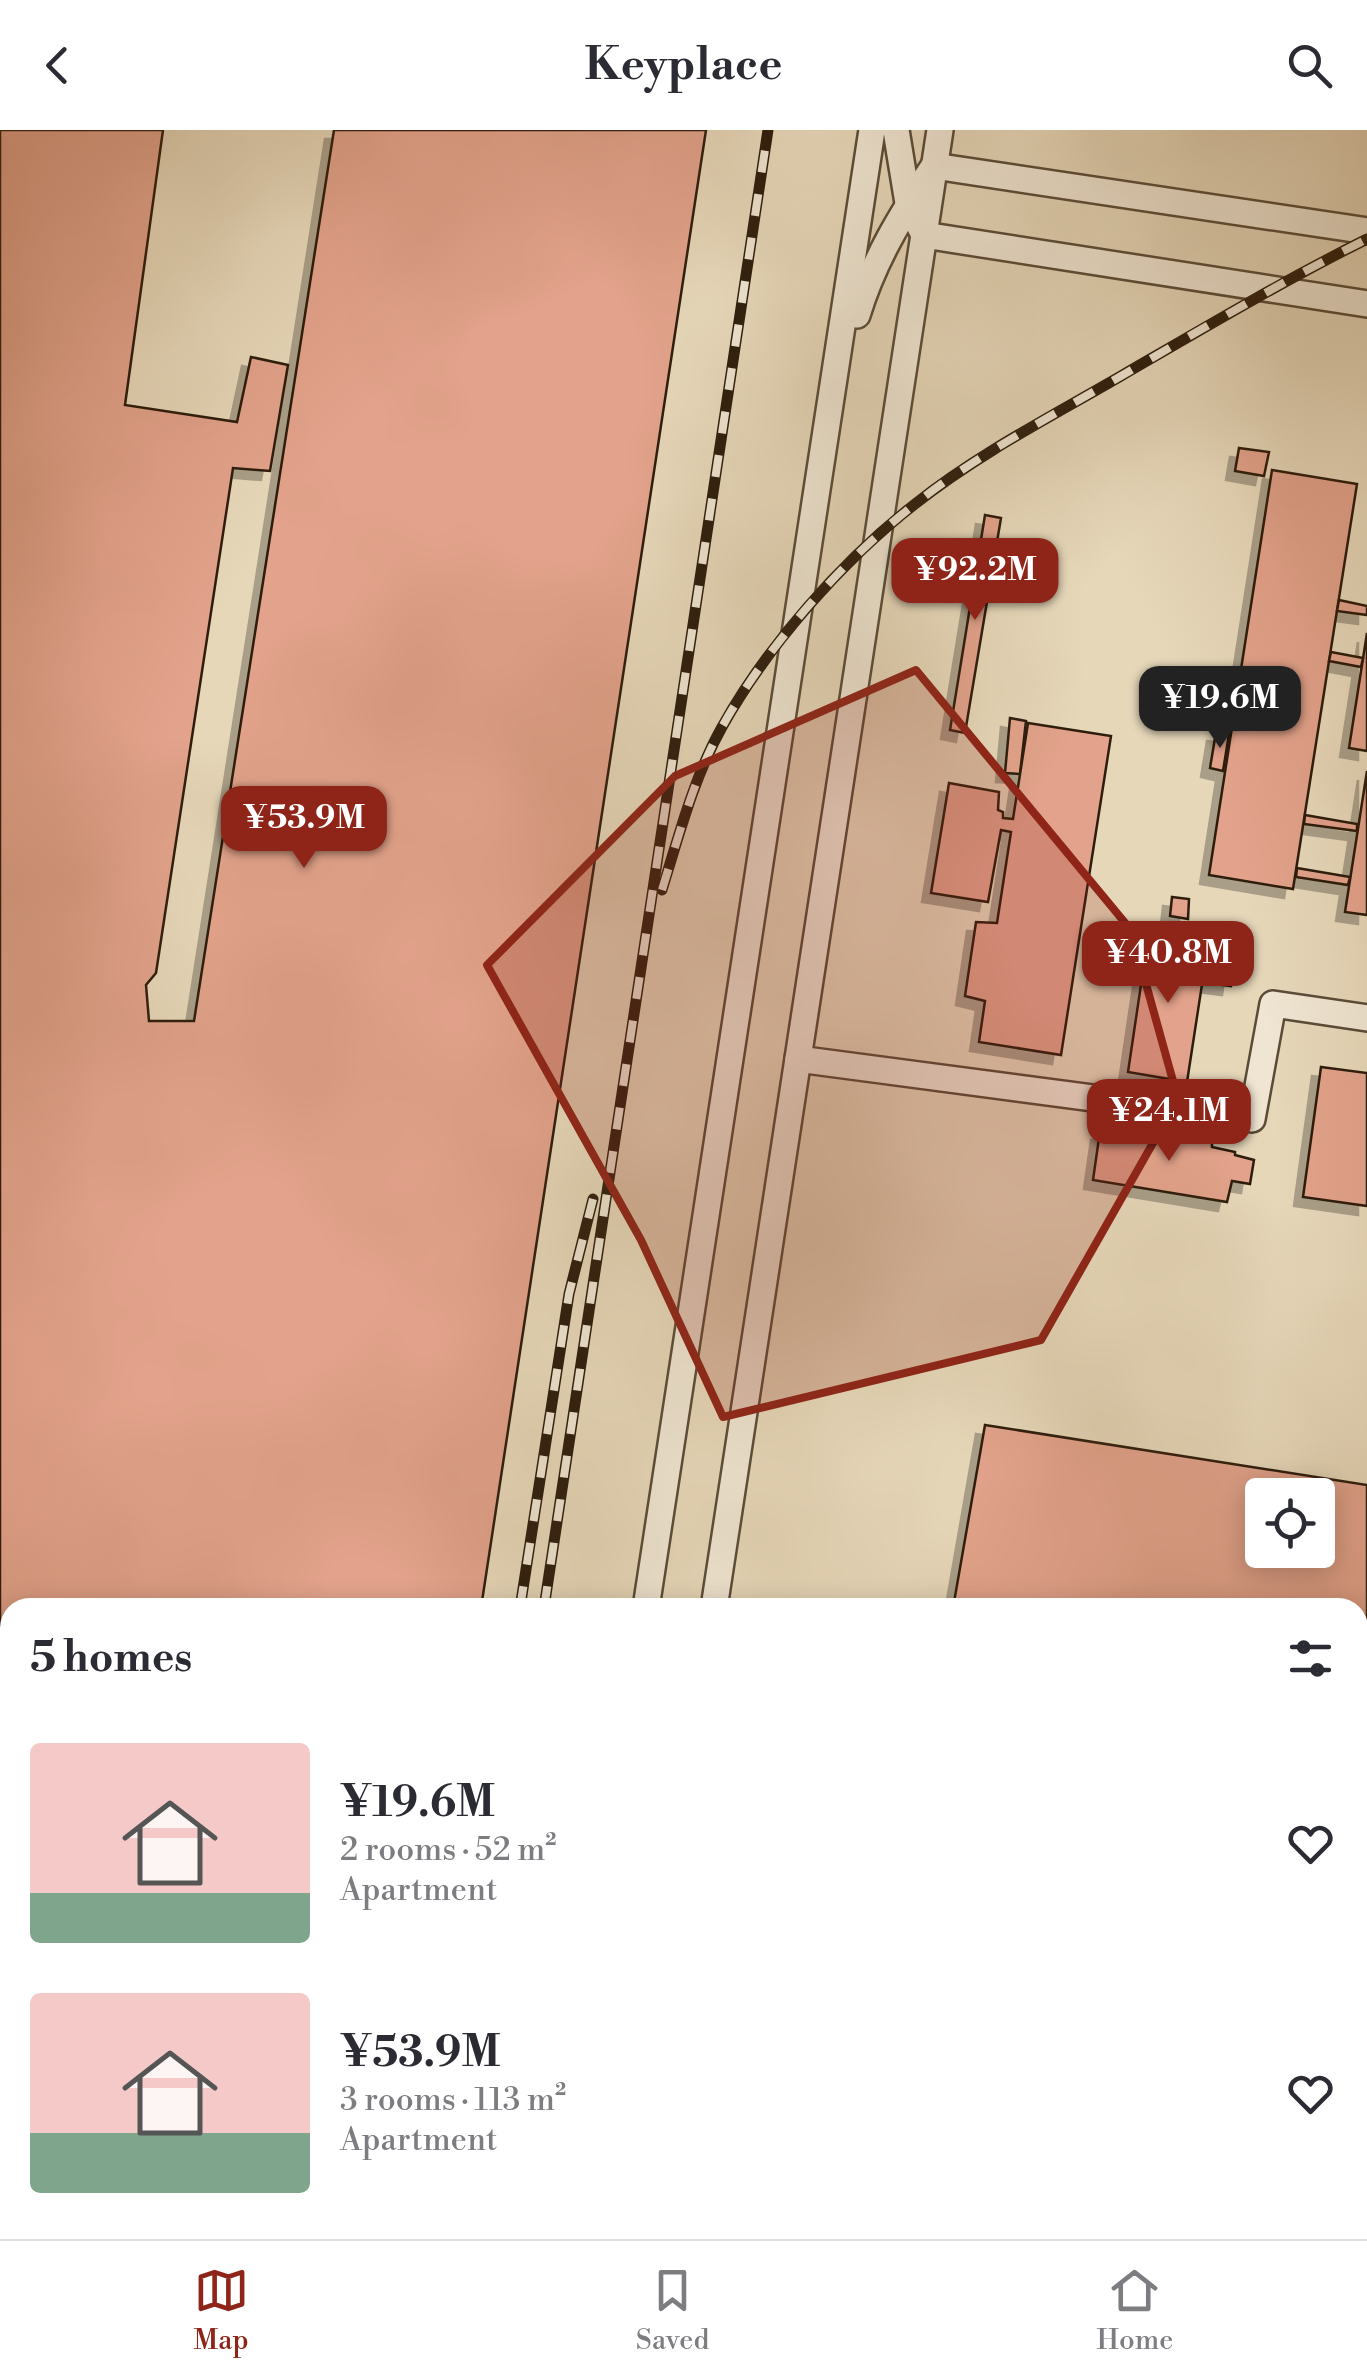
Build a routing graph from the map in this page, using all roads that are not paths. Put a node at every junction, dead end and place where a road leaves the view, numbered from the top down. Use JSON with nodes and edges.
{"nodes":[{"id":1,"x":872,"y":130,"type":"edge"},
{"id":2,"x":896,"y":130,"type":"edge"},
{"id":3,"x":940,"y":130,"type":"edge"},
{"id":4,"x":934,"y":166,"type":"junction"},
{"id":5,"x":909,"y":204,"type":"junction"},
{"id":6,"x":1367,"y":231,"type":"edge"},
{"id":7,"x":924,"y":235,"type":"junction"},
{"id":8,"x":1367,"y":304,"type":"edge"},
{"id":9,"x":832,"y":396,"type":"junction"},
{"id":10,"x":1367,"y":1018,"type":"edge"},
{"id":11,"x":798,"y":1059,"type":"junction"},
{"id":12,"x":648,"y":1598,"type":"edge"},
{"id":13,"x":716,"y":1598,"type":"edge"}],
"edges":[{"from":1,"to":9,"type":"lane"},
{"from":2,"to":5,"type":"lane"},
{"from":3,"to":4,"type":"lane"},
{"from":4,"to":5,"type":"lane"},
{"from":4,"to":6,"type":"lane"},
{"from":4,"to":7,"type":"lane"},
{"from":5,"to":7,"type":"lane"},
{"from":5,"to":9,"type":"lane"},
{"from":7,"to":8,"type":"lane"},
{"from":7,"to":11,"type":"lane"},
{"from":9,"to":12,"type":"lane"},
{"from":10,"to":11,"type":"lane"},
{"from":11,"to":13,"type":"lane"}]}
